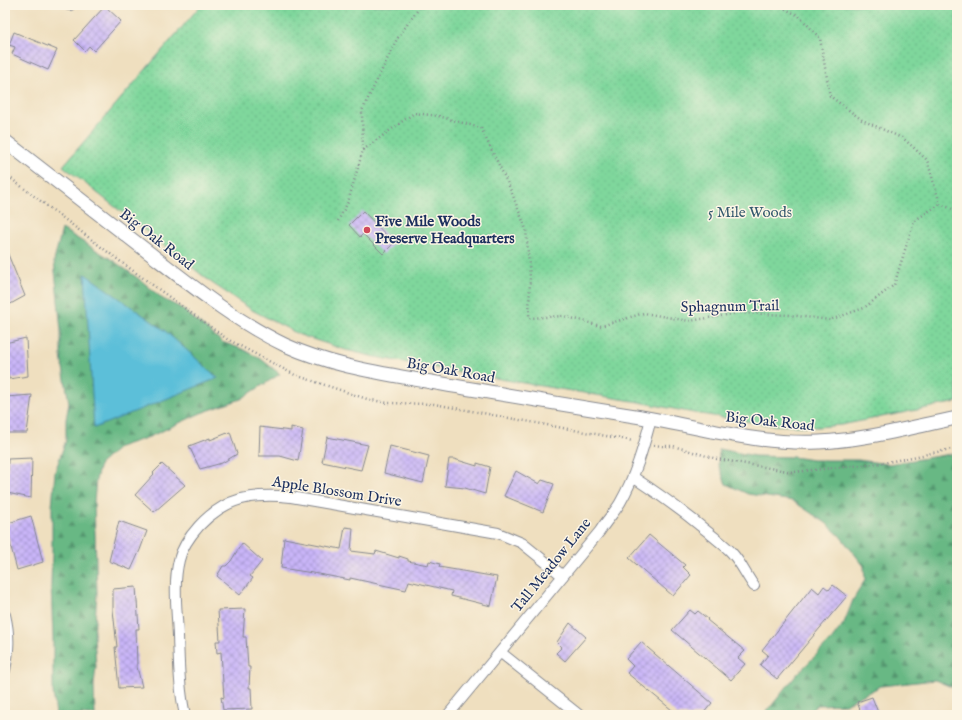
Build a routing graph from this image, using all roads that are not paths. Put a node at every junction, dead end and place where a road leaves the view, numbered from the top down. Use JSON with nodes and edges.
{"nodes":[{"id":1,"x":5,"y":141,"type":"edge"},
{"id":2,"x":957,"y":418,"type":"edge"},
{"id":3,"x":650,"y":420,"type":"junction"},
{"id":4,"x":633,"y":477,"type":"junction"},
{"id":5,"x":563,"y":576,"type":"junction"},
{"id":6,"x":754,"y":586,"type":"dead end"},
{"id":7,"x":5,"y":616,"type":"edge"},
{"id":8,"x":500,"y":652,"type":"junction"},
{"id":9,"x":5,"y":670,"type":"edge"},
{"id":10,"x":185,"y":715,"type":"edge"},
{"id":11,"x":448,"y":715,"type":"edge"},
{"id":12,"x":578,"y":715,"type":"edge"}],
"edges":[{"from":1,"to":3,"type":"street","name":"Big Oak Road"},
{"from":2,"to":3,"type":"street","name":"Big Oak Road"},
{"from":3,"to":4,"type":"street","name":"Tall Meadow Lane"},
{"from":4,"to":5,"type":"street","name":"Tall Meadow Lane"},
{"from":4,"to":6,"type":"street"},
{"from":5,"to":8,"type":"street","name":"Tall Meadow Lane"},
{"from":5,"to":10,"type":"street","name":"Apple Blossom Drive"},
{"from":7,"to":9,"type":"street"},
{"from":8,"to":11,"type":"street","name":"Tall Meadow Lane"},
{"from":8,"to":12,"type":"street"}]}
